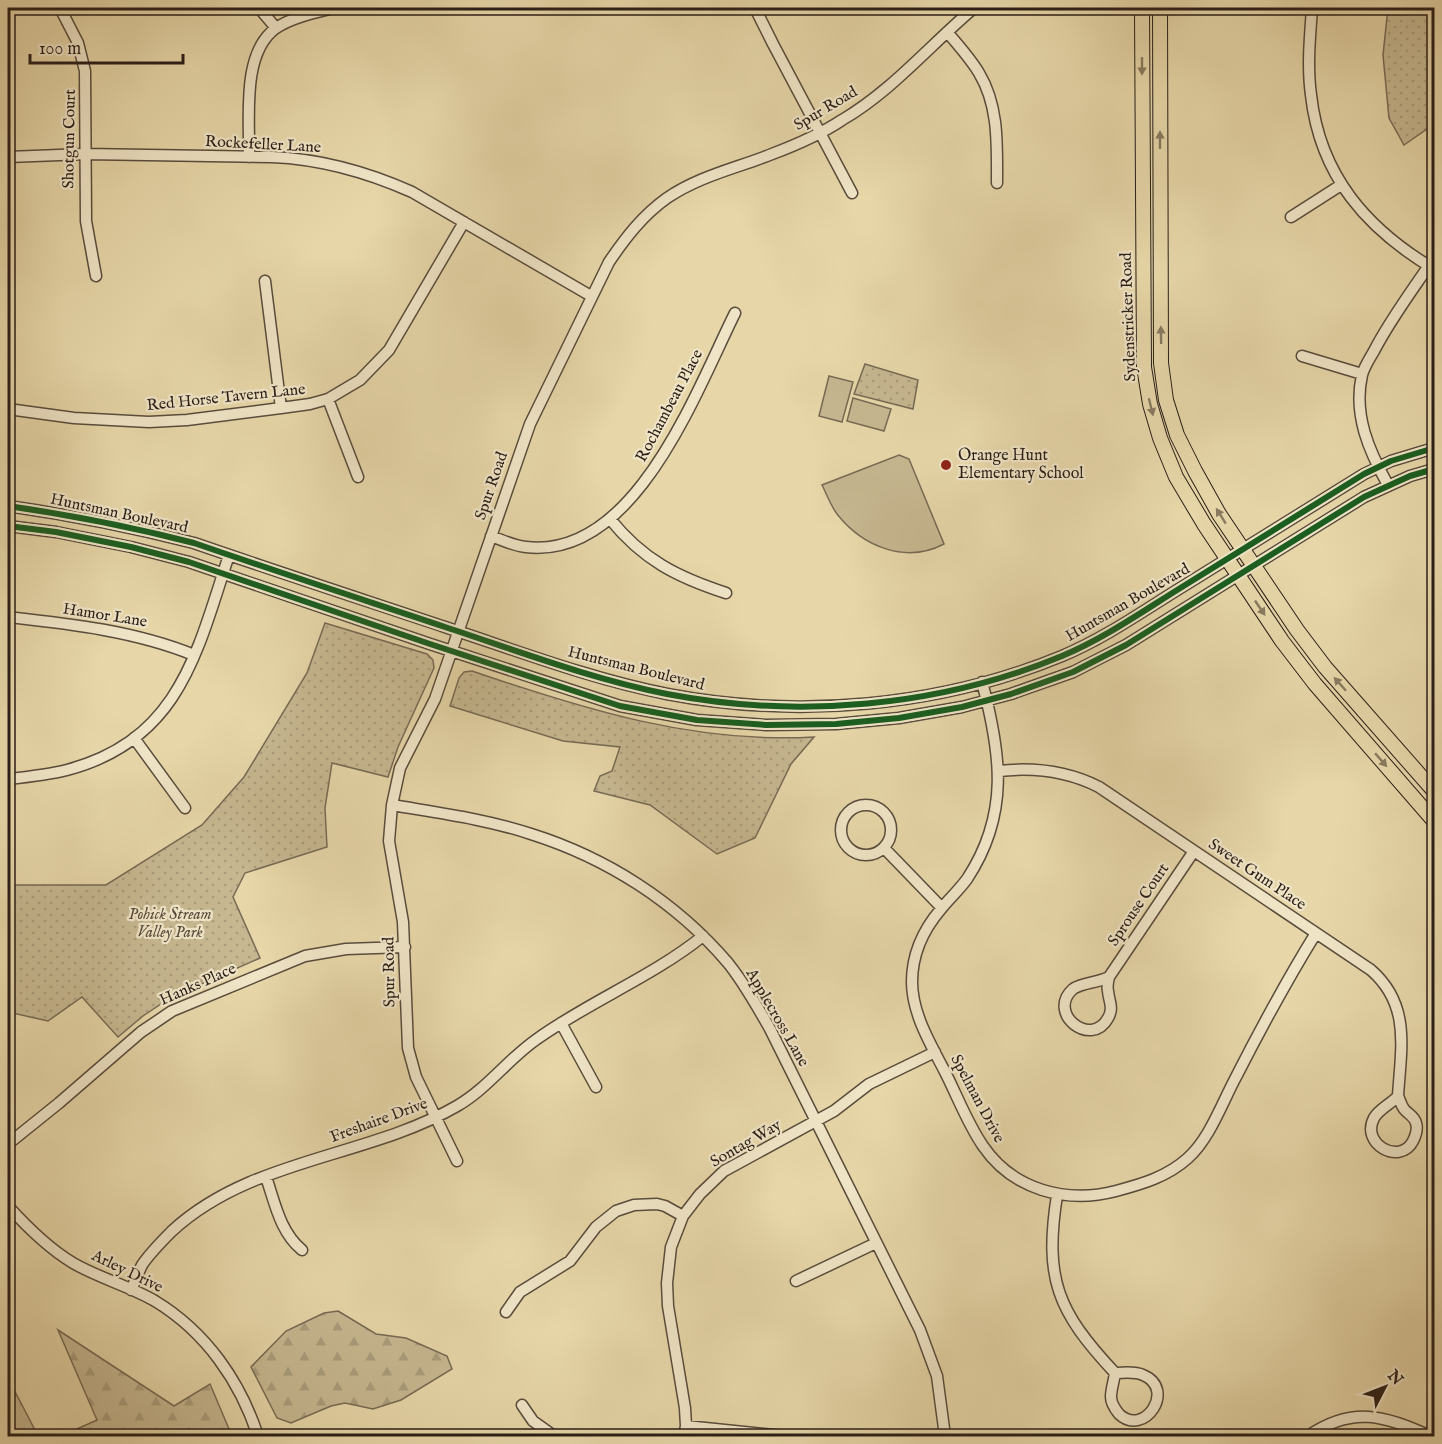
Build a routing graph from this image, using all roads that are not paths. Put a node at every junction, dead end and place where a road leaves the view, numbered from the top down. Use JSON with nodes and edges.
{"nodes":[{"id":1,"x":60,"y":8,"type":"edge"},
{"id":2,"x":259,"y":8,"type":"edge"},
{"id":3,"x":334,"y":8,"type":"edge"},
{"id":4,"x":755,"y":8,"type":"edge"},
{"id":5,"x":974,"y":8,"type":"edge"},
{"id":6,"x":1142,"y":8,"type":"edge"},
{"id":7,"x":1160,"y":8,"type":"edge"},
{"id":8,"x":1312,"y":8,"type":"edge"},
{"id":9,"x":276,"y":28,"type":"junction"},
{"id":10,"x":947,"y":32,"type":"junction"},
{"id":11,"x":820,"y":132,"type":"junction"},
{"id":12,"x":85,"y":154,"type":"junction"},
{"id":13,"x":8,"y":157,"type":"edge"},
{"id":14,"x":249,"y":157,"type":"junction"},
{"id":15,"x":997,"y":183,"type":"dead end"},
{"id":16,"x":1341,"y":185,"type":"junction"},
{"id":17,"x":852,"y":193,"type":"dead end"},
{"id":18,"x":1292,"y":217,"type":"dead end"},
{"id":19,"x":464,"y":222,"type":"junction"},
{"id":20,"x":1433,"y":265,"type":"edge"},
{"id":21,"x":96,"y":276,"type":"dead end"},
{"id":22,"x":265,"y":281,"type":"dead end"},
{"id":23,"x":591,"y":296,"type":"junction"},
{"id":24,"x":735,"y":313,"type":"dead end"},
{"id":25,"x":1302,"y":356,"type":"dead end"},
{"id":26,"x":1362,"y":374,"type":"junction"},
{"id":27,"x":328,"y":399,"type":"junction"},
{"id":28,"x":282,"y":408,"type":"junction"},
{"id":29,"x":8,"y":409,"type":"edge"},
{"id":30,"x":1434,"y":448,"type":"edge"},
{"id":31,"x":1378,"y":466,"type":"junction"},
{"id":32,"x":1434,"y":469,"type":"edge"},
{"id":33,"x":358,"y":477,"type":"dead end"},
{"id":34,"x":1388,"y":485,"type":"junction"},
{"id":35,"x":8,"y":506,"type":"edge"},
{"id":36,"x":610,"y":519,"type":"junction"},
{"id":37,"x":8,"y":526,"type":"edge"},
{"id":38,"x":491,"y":536,"type":"junction"},
{"id":39,"x":1243,"y":549,"type":"junction"},
{"id":40,"x":229,"y":555,"type":"junction"},
{"id":41,"x":1227,"y":559,"type":"junction"},
{"id":42,"x":1253,"y":566,"type":"junction"},
{"id":43,"x":223,"y":573,"type":"junction"},
{"id":44,"x":1238,"y":575,"type":"junction"},
{"id":45,"x":726,"y":593,"type":"dead end"},
{"id":46,"x":8,"y":617,"type":"edge"},
{"id":47,"x":459,"y":632,"type":"junction"},
{"id":48,"x":452,"y":651,"type":"junction"},
{"id":49,"x":194,"y":655,"type":"junction"},
{"id":50,"x":982,"y":682,"type":"junction"},
{"id":51,"x":987,"y":701,"type":"junction"},
{"id":52,"x":134,"y":738,"type":"junction"},
{"id":53,"x":999,"y":771,"type":"junction"},
{"id":54,"x":8,"y":779,"type":"edge"},
{"id":55,"x":1434,"y":791,"type":"edge"},
{"id":56,"x":392,"y":805,"type":"junction"},
{"id":57,"x":185,"y":808,"type":"dead end"},
{"id":58,"x":1434,"y":821,"type":"edge"},
{"id":59,"x":884,"y":848,"type":"junction"},
{"id":60,"x":1194,"y":850,"type":"junction"},
{"id":61,"x":942,"y":908,"type":"junction"},
{"id":62,"x":1316,"y":933,"type":"junction"},
{"id":63,"x":703,"y":936,"type":"junction"},
{"id":64,"x":405,"y":947,"type":"junction"},
{"id":65,"x":1109,"y":977,"type":"junction"},
{"id":66,"x":561,"y":1023,"type":"junction"},
{"id":67,"x":935,"y":1052,"type":"junction"},
{"id":68,"x":596,"y":1087,"type":"dead end"},
{"id":69,"x":1398,"y":1096,"type":"junction"},
{"id":70,"x":436,"y":1117,"type":"junction"},
{"id":71,"x":816,"y":1121,"type":"junction"},
{"id":72,"x":8,"y":1144,"type":"edge"},
{"id":73,"x":457,"y":1161,"type":"dead end"},
{"id":74,"x":266,"y":1177,"type":"junction"},
{"id":75,"x":1057,"y":1195,"type":"junction"},
{"id":76,"x":8,"y":1206,"type":"edge"},
{"id":77,"x":683,"y":1216,"type":"junction"},
{"id":78,"x":876,"y":1242,"type":"junction"},
{"id":79,"x":302,"y":1250,"type":"dead end"},
{"id":80,"x":796,"y":1281,"type":"dead end"},
{"id":81,"x":131,"y":1290,"type":"junction"},
{"id":82,"x":506,"y":1312,"type":"dead end"},
{"id":83,"x":1115,"y":1373,"type":"junction"},
{"id":84,"x":522,"y":1405,"type":"dead end"},
{"id":85,"x":685,"y":1431,"type":"edge"},
{"id":86,"x":258,"y":1437,"type":"edge"},
{"id":87,"x":554,"y":1437,"type":"edge"},
{"id":88,"x":784,"y":1437,"type":"edge"},
{"id":89,"x":945,"y":1437,"type":"edge"},
{"id":90,"x":1308,"y":1437,"type":"edge"},
{"id":91,"x":1430,"y":1437,"type":"edge"}],
"edges":[{"from":1,"to":12,"type":"street","name":"Shotgun Court"},
{"from":2,"to":9,"type":"street"},
{"from":3,"to":9,"type":"street"},
{"from":4,"to":11,"type":"street"},
{"from":5,"to":10,"type":"street","name":"Spur Road"},
{"from":6,"to":41,"type":"main road","name":"Sydenstricker Road","one_way":true},
{"from":39,"to":7,"type":"main road","name":"Sydenstricker Road","one_way":true},
{"from":8,"to":16,"type":"street"},
{"from":9,"to":14,"type":"street"},
{"from":10,"to":11,"type":"street","name":"Spur Road"},
{"from":10,"to":15,"type":"street"},
{"from":11,"to":17,"type":"street"},
{"from":11,"to":23,"type":"street","name":"Spur Road"},
{"from":12,"to":13,"type":"street","name":"Rockefeller Lane"},
{"from":12,"to":14,"type":"street","name":"Rockefeller Lane"},
{"from":12,"to":21,"type":"street","name":"Shotgun Court"},
{"from":14,"to":19,"type":"street","name":"Rockefeller Lane"},
{"from":16,"to":18,"type":"street"},
{"from":16,"to":20,"type":"street"},
{"from":19,"to":23,"type":"street","name":"Rockefeller Lane"},
{"from":19,"to":27,"type":"street","name":"Red Horse Tavern Lane"},
{"from":20,"to":26,"type":"street"},
{"from":22,"to":28,"type":"street"},
{"from":23,"to":38,"type":"street","name":"Spur Road"},
{"from":24,"to":36,"type":"street","name":"Rochambeau Place"},
{"from":25,"to":26,"type":"street"},
{"from":26,"to":31,"type":"street"},
{"from":27,"to":28,"type":"street","name":"Red Horse Tavern Lane"},
{"from":27,"to":33,"type":"street"},
{"from":28,"to":29,"type":"street","name":"Red Horse Tavern Lane"},
{"from":30,"to":31,"type":"street","name":"Huntsman Boulevard"},
{"from":31,"to":34,"type":"street"},
{"from":31,"to":39,"type":"street","name":"Huntsman Boulevard"},
{"from":32,"to":34,"type":"street","name":"Huntsman Boulevard"},
{"from":34,"to":42,"type":"street","name":"Huntsman Boulevard"},
{"from":35,"to":40,"type":"street","name":"Huntsman Boulevard"},
{"from":36,"to":38,"type":"street","name":"Rochambeau Place"},
{"from":36,"to":45,"type":"street"},
{"from":37,"to":43,"type":"street","name":"Huntsman Boulevard"},
{"from":38,"to":47,"type":"street","name":"Spur Road"},
{"from":39,"to":41,"type":"street","name":"Huntsman Boulevard"},
{"from":39,"to":42,"type":"main road","name":"Sydenstricker Road"},
{"from":40,"to":43,"type":"street"},
{"from":40,"to":47,"type":"street","name":"Huntsman Boulevard"},
{"from":41,"to":44,"type":"main road","name":"Sydenstricker Road"},
{"from":41,"to":50,"type":"street","name":"Huntsman Boulevard"},
{"from":42,"to":44,"type":"street","name":"Huntsman Boulevard"},
{"from":55,"to":42,"type":"main road","name":"Sydenstricker Road","one_way":true},
{"from":43,"to":48,"type":"street","name":"Huntsman Boulevard"},
{"from":43,"to":49,"type":"street"},
{"from":44,"to":51,"type":"street","name":"Huntsman Boulevard"},
{"from":44,"to":58,"type":"main road","name":"Sydenstricker Road","one_way":true},
{"from":46,"to":49,"type":"street","name":"Hamor Lane"},
{"from":47,"to":48,"type":"street","name":"Spur Road"},
{"from":47,"to":50,"type":"street","name":"Huntsman Boulevard"},
{"from":48,"to":51,"type":"street","name":"Huntsman Boulevard"},
{"from":48,"to":56,"type":"street","name":"Spur Road"},
{"from":49,"to":52,"type":"street"},
{"from":50,"to":51,"type":"street","name":"Spelman Drive"},
{"from":51,"to":53,"type":"street","name":"Spelman Drive"},
{"from":52,"to":54,"type":"street"},
{"from":52,"to":57,"type":"street"},
{"from":53,"to":60,"type":"street","name":"Sweet Gum Place"},
{"from":53,"to":61,"type":"street","name":"Spelman Drive"},
{"from":56,"to":63,"type":"street","name":"Applecross Lane"},
{"from":56,"to":64,"type":"street","name":"Spur Road"},
{"from":59,"to":59,"type":"street"},
{"from":59,"to":61,"type":"street"},
{"from":60,"to":62,"type":"street","name":"Sweet Gum Place"},
{"from":60,"to":65,"type":"street","name":"Sprouse Court"},
{"from":61,"to":67,"type":"street","name":"Spelman Drive"},
{"from":62,"to":69,"type":"street","name":"Sweet Gum Place"},
{"from":62,"to":75,"type":"street","name":"Spelman Drive"},
{"from":63,"to":66,"type":"street","name":"Freshaire Drive"},
{"from":63,"to":71,"type":"street","name":"Applecross Lane"},
{"from":64,"to":70,"type":"street","name":"Spur Road"},
{"from":64,"to":72,"type":"street","name":"Hanks Place"},
{"from":65,"to":65,"type":"street"},
{"from":66,"to":68,"type":"street"},
{"from":66,"to":70,"type":"street","name":"Freshaire Drive"},
{"from":67,"to":71,"type":"street","name":"Sontag Way"},
{"from":67,"to":75,"type":"street","name":"Spelman Drive"},
{"from":69,"to":69,"type":"street"},
{"from":70,"to":73,"type":"street","name":"Spur Road"},
{"from":70,"to":74,"type":"street","name":"Freshaire Drive"},
{"from":71,"to":77,"type":"street","name":"Sontag Way"},
{"from":71,"to":78,"type":"street","name":"Applecross Lane"},
{"from":74,"to":79,"type":"street"},
{"from":74,"to":81,"type":"street","name":"Freshaire Drive"},
{"from":75,"to":83,"type":"street"},
{"from":76,"to":81,"type":"street","name":"Arley Drive"},
{"from":77,"to":82,"type":"street"},
{"from":77,"to":85,"type":"street","name":"Sontag Way"},
{"from":78,"to":80,"type":"street"},
{"from":78,"to":89,"type":"street","name":"Applecross Lane"},
{"from":81,"to":86,"type":"street","name":"Arley Drive"},
{"from":83,"to":83,"type":"street"},
{"from":84,"to":87,"type":"street"},
{"from":85,"to":88,"type":"street"},
{"from":90,"to":91,"type":"street"}]}
